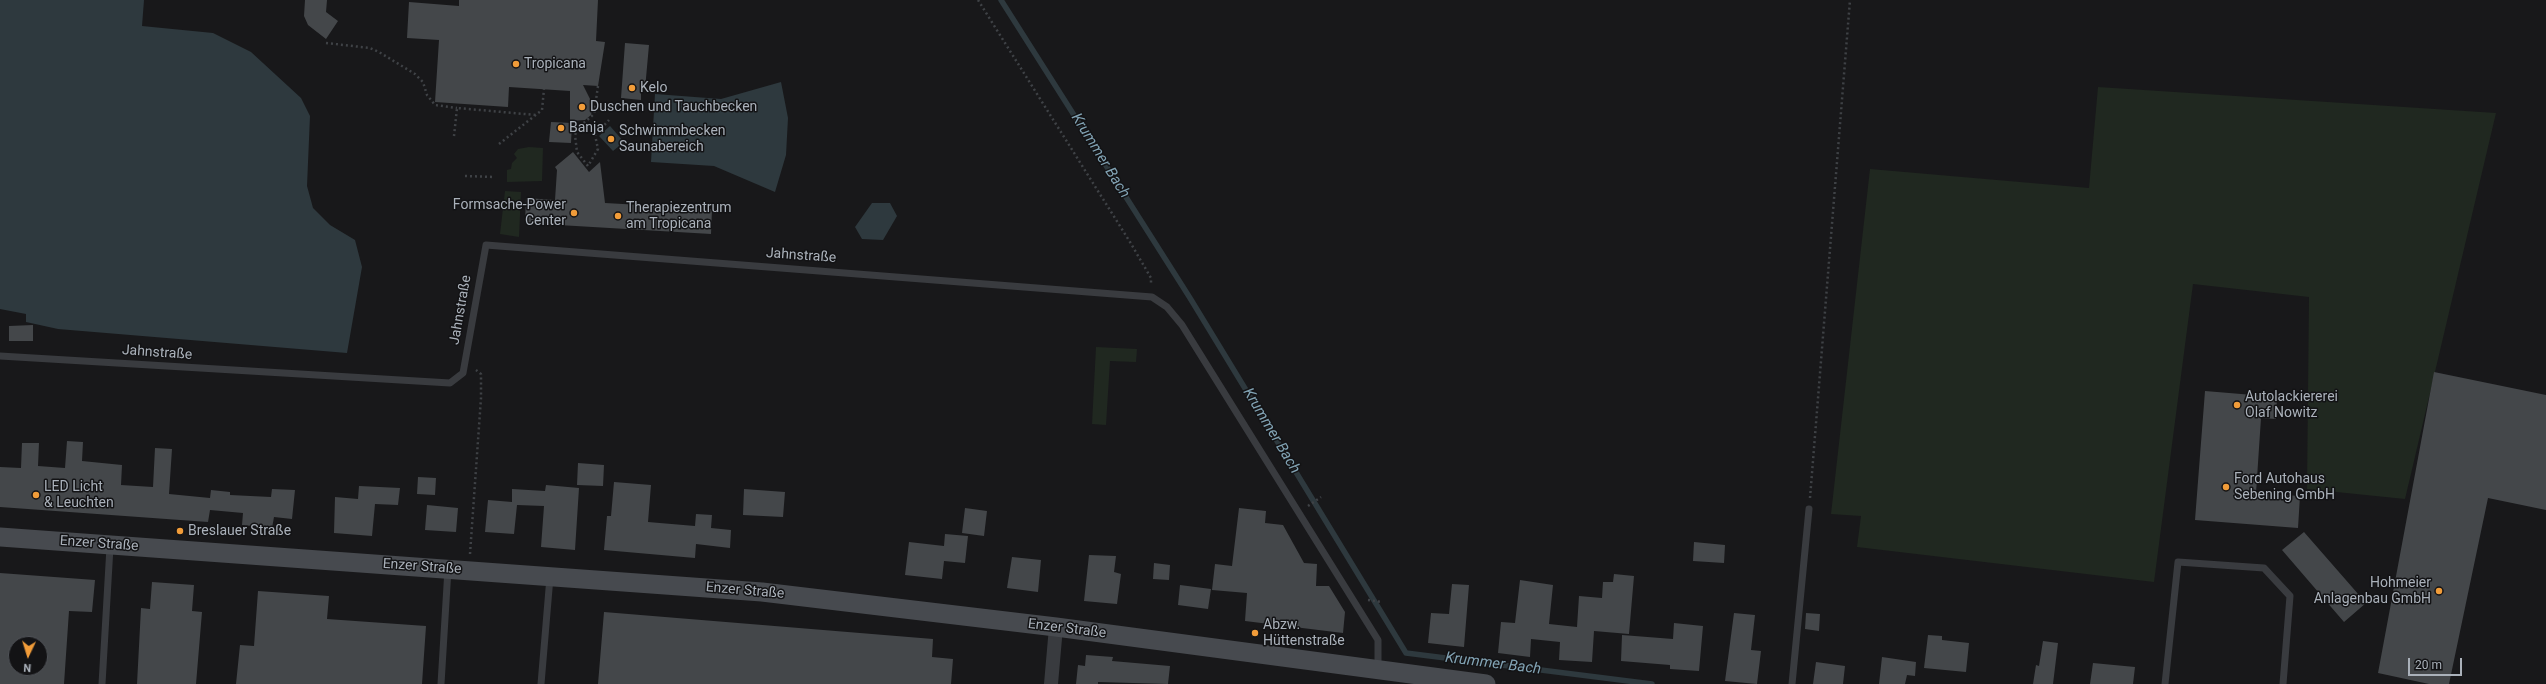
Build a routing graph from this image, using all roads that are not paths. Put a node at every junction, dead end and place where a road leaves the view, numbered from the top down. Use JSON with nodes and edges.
{"nodes":[{"id":1,"x":0,"y":356,"type":"edge"},
{"id":2,"x":1809,"y":509,"type":"road end"},
{"id":3,"x":0,"y":537,"type":"edge"},
{"id":4,"x":110,"y":544,"type":"junction"},
{"id":5,"x":448,"y":569,"type":"junction"},
{"id":6,"x":550,"y":576,"type":"junction"},
{"id":7,"x":1056,"y":627,"type":"junction"},
{"id":8,"x":1378,"y":668,"type":"junction"},
{"id":9,"x":1422,"y":680,"type":"edge"},
{"id":10,"x":102,"y":684,"type":"edge"},
{"id":11,"x":441,"y":684,"type":"edge"},
{"id":12,"x":541,"y":684,"type":"edge"},
{"id":13,"x":1051,"y":684,"type":"edge"},
{"id":14,"x":1486,"y":684,"type":"edge"},
{"id":15,"x":1792,"y":684,"type":"edge"},
{"id":16,"x":2165,"y":684,"type":"edge"},
{"id":17,"x":2283,"y":684,"type":"edge"}],
"edges":[{"from":1,"to":8,"type":"lane","name":"Jahnstraße"},
{"from":2,"to":15,"type":"lane"},
{"from":3,"to":4,"type":"main road","name":"Enzer Straße"},
{"from":4,"to":5,"type":"main road","name":"Enzer Straße"},
{"from":4,"to":10,"type":"lane"},
{"from":5,"to":6,"type":"main road","name":"Enzer Straße"},
{"from":5,"to":11,"type":"lane"},
{"from":6,"to":7,"type":"main road","name":"Enzer Straße"},
{"from":6,"to":12,"type":"lane"},
{"from":7,"to":8,"type":"main road","name":"Enzer Straße"},
{"from":7,"to":13,"type":"street"},
{"from":8,"to":9,"type":"main road","name":"Enzer Straße"},
{"from":9,"to":14,"type":"main road","name":"Enzer Straße"},
{"from":16,"to":17,"type":"lane"}]}
